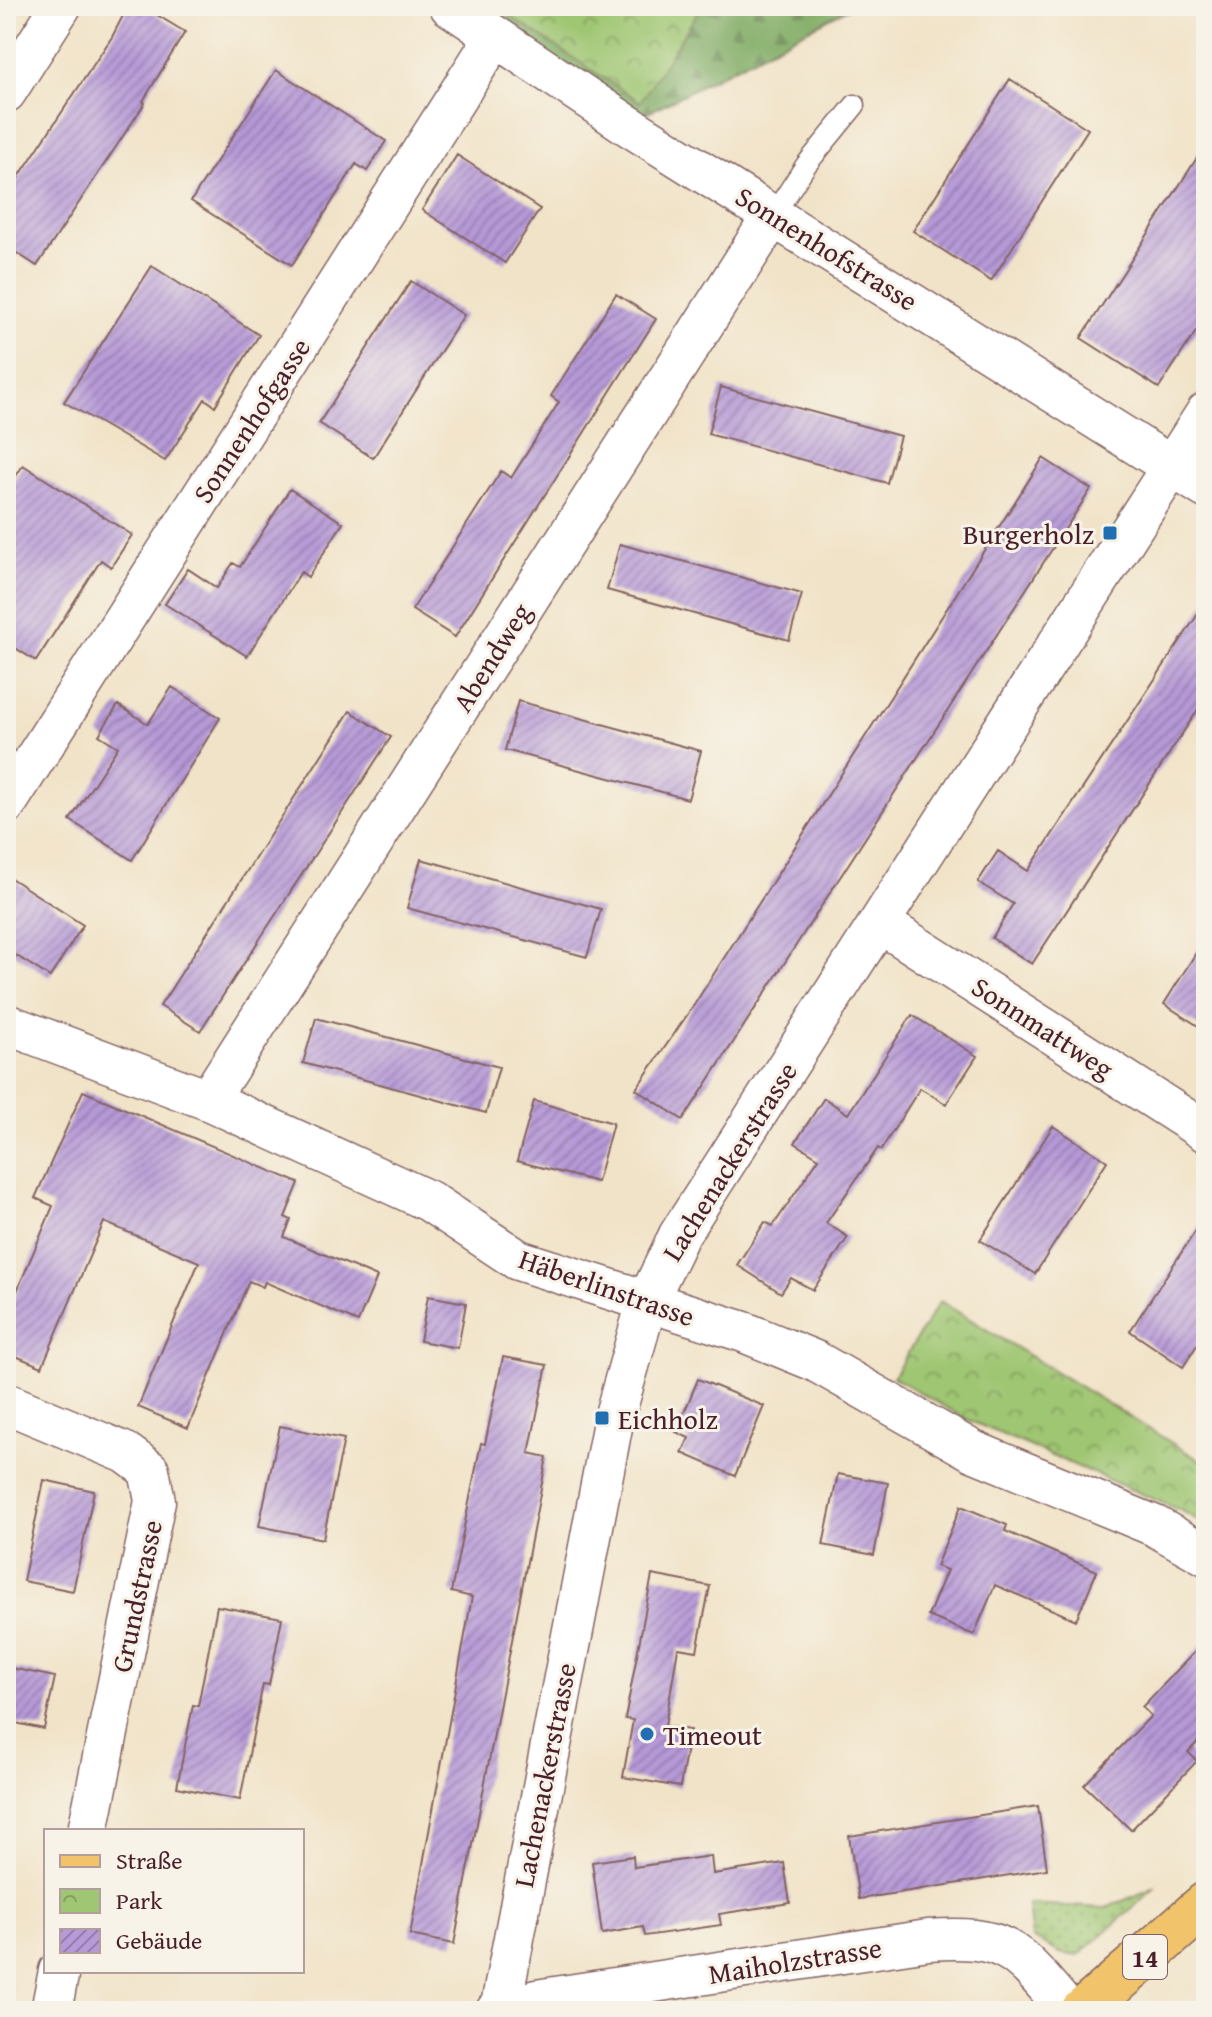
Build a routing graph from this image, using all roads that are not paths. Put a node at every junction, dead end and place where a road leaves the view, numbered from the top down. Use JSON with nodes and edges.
{"nodes":[{"id":1,"x":61,"y":6,"type":"edge"},
{"id":2,"x":450,"y":6,"type":"edge"},
{"id":3,"x":495,"y":37,"type":"junction"},
{"id":4,"x":6,"y":92,"type":"edge"},
{"id":5,"x":855,"y":105,"type":"dead end"},
{"id":6,"x":774,"y":214,"type":"junction"},
{"id":7,"x":1206,"y":413,"type":"edge"},
{"id":8,"x":1171,"y":466,"type":"junction"},
{"id":9,"x":1206,"y":488,"type":"edge"},
{"id":10,"x":6,"y":804,"type":"edge"},
{"id":11,"x":880,"y":923,"type":"junction"},
{"id":12,"x":6,"y":1024,"type":"edge"},
{"id":13,"x":208,"y":1100,"type":"junction"},
{"id":14,"x":1206,"y":1132,"type":"edge"},
{"id":15,"x":647,"y":1302,"type":"junction"},
{"id":16,"x":6,"y":1403,"type":"edge"},
{"id":17,"x":1206,"y":1555,"type":"edge"},
{"id":18,"x":88,"y":1829,"type":"edge"},
{"id":19,"x":1206,"y":1904,"type":"edge"},
{"id":20,"x":59,"y":1973,"type":"edge"},
{"id":21,"x":499,"y":2010,"type":"edge"},
{"id":22,"x":51,"y":2011,"type":"edge"},
{"id":23,"x":1068,"y":2011,"type":"edge"},
{"id":24,"x":1083,"y":2011,"type":"edge"}],
"edges":[{"from":1,"to":4,"type":"street"},
{"from":2,"to":3,"type":"street","name":"Sonnenhofstrasse"},
{"from":3,"to":6,"type":"street","name":"Sonnenhofstrasse"},
{"from":3,"to":10,"type":"street","name":"Sonnenhofgasse"},
{"from":5,"to":6,"type":"lane"},
{"from":6,"to":8,"type":"street","name":"Sonnenhofstrasse"},
{"from":6,"to":13,"type":"street","name":"Abendweg"},
{"from":7,"to":8,"type":"street","name":"Lachenackerstrasse"},
{"from":8,"to":9,"type":"street","name":"Sonnenhofstrasse"},
{"from":8,"to":11,"type":"street","name":"Lachenackerstrasse"},
{"from":11,"to":14,"type":"street","name":"Sonnmattweg"},
{"from":11,"to":15,"type":"street","name":"Lachenackerstrasse"},
{"from":12,"to":13,"type":"street","name":"Häberlinstrasse"},
{"from":13,"to":15,"type":"street","name":"Häberlinstrasse"},
{"from":15,"to":17,"type":"street","name":"Häberlinstrasse"},
{"from":15,"to":21,"type":"street","name":"Lachenackerstrasse"},
{"from":16,"to":18,"type":"street","name":"Grundstrasse"},
{"from":19,"to":24,"type":"main road","number":"14"},
{"from":20,"to":22,"type":"street"},
{"from":21,"to":23,"type":"street","name":"Maiholzstrasse"}]}
